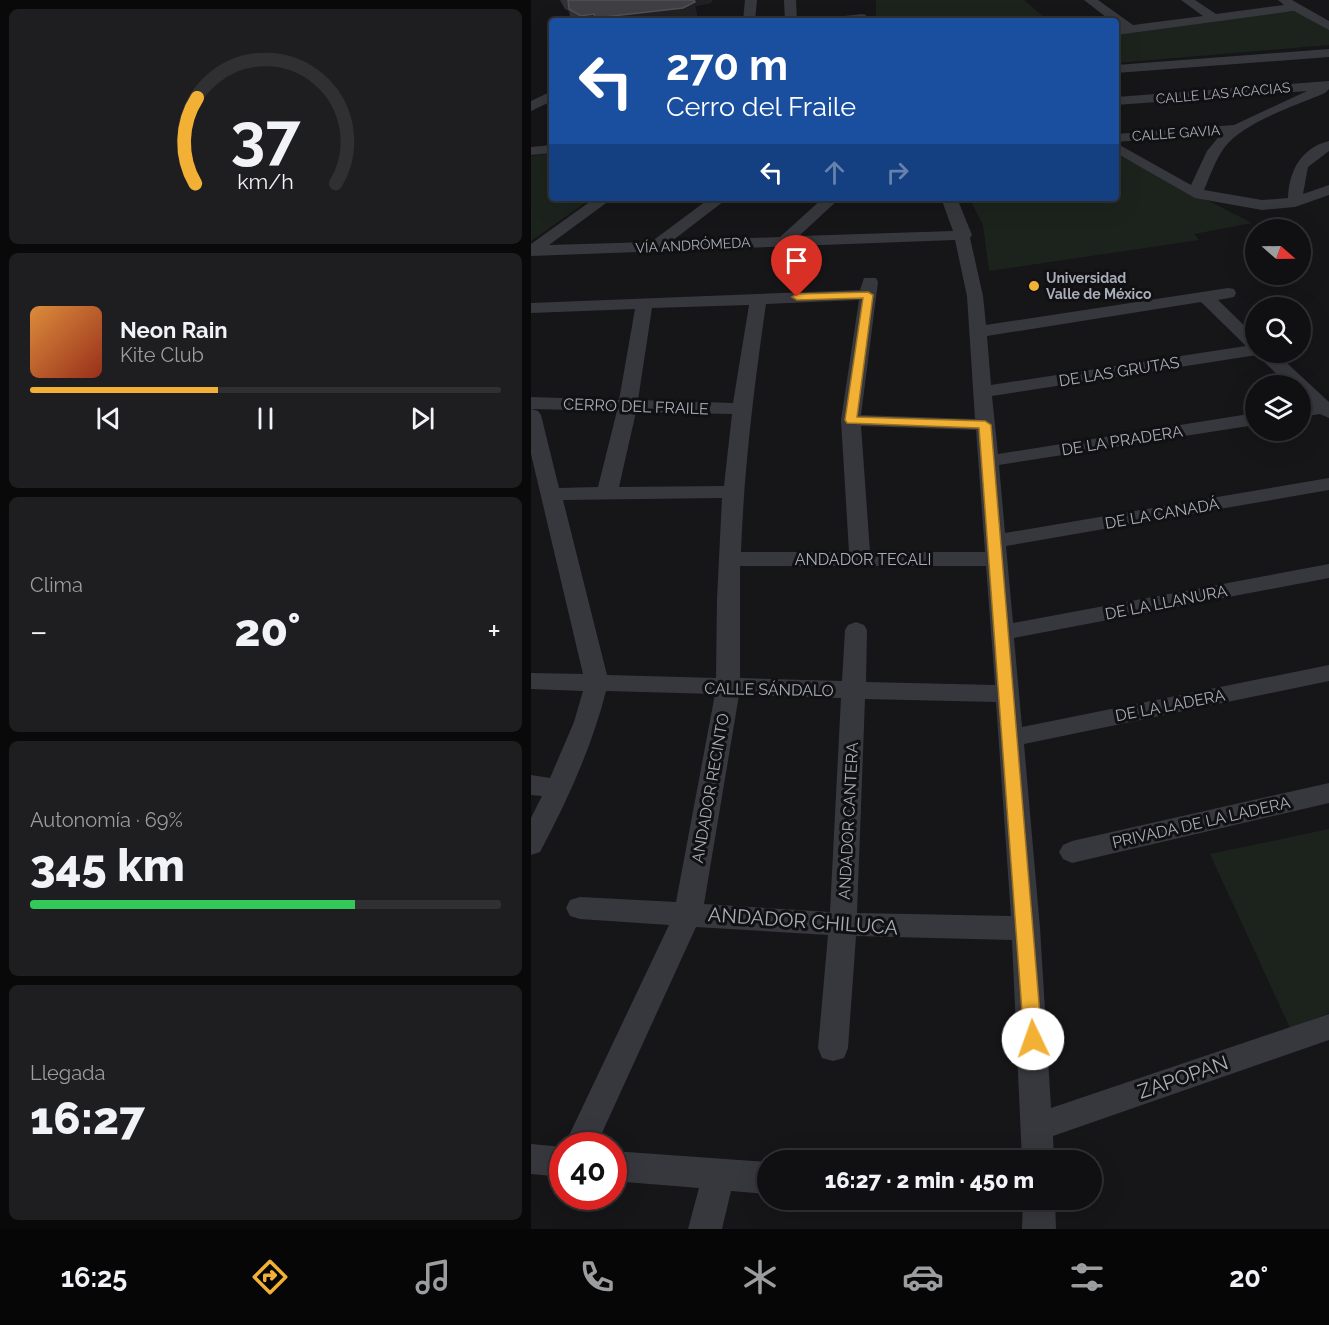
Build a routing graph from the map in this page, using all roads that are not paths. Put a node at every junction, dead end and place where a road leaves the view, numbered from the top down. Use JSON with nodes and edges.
{"nodes":[{"id":1,"x":751,"y":0,"type":"edge"},
{"id":2,"x":790,"y":0,"type":"edge"},
{"id":3,"x":1090,"y":0,"type":"edge"},
{"id":4,"x":1187,"y":0,"type":"edge"},
{"id":5,"x":1290,"y":3,"type":"edge"},
{"id":6,"x":749,"y":18,"type":"edge"},
{"id":7,"x":791,"y":18,"type":"edge"},
{"id":8,"x":1115,"y":18,"type":"edge"},
{"id":9,"x":1214,"y":18,"type":"junction"},
{"id":10,"x":1119,"y":21,"type":"edge"},
{"id":11,"x":1329,"y":26,"type":"edge"},
{"id":12,"x":1130,"y":29,"type":"junction"},
{"id":13,"x":1119,"y":31,"type":"edge"},
{"id":14,"x":1329,"y":53,"type":"edge"},
{"id":15,"x":1119,"y":69,"type":"edge"},
{"id":16,"x":1329,"y":85,"type":"edge"},
{"id":17,"x":549,"y":97,"type":"edge"},
{"id":18,"x":1119,"y":101,"type":"edge"},
{"id":19,"x":531,"y":107,"type":"edge"},
{"id":20,"x":1236,"y":129,"type":"junction"},
{"id":21,"x":1119,"y":138,"type":"edge"},
{"id":22,"x":1329,"y":145,"type":"edge"},
{"id":23,"x":549,"y":149,"type":"edge"},
{"id":24,"x":1119,"y":149,"type":"edge"},
{"id":25,"x":531,"y":151,"type":"edge"},
{"id":26,"x":1329,"y":190,"type":"edge"},
{"id":27,"x":1195,"y":193,"type":"junction"},
{"id":28,"x":601,"y":201,"type":"edge"},
{"id":29,"x":716,"y":201,"type":"edge"},
{"id":30,"x":830,"y":201,"type":"edge"},
{"id":31,"x":950,"y":201,"type":"edge"},
{"id":32,"x":1295,"y":202,"type":"junction"},
{"id":33,"x":964,"y":235,"type":"junction"},
{"id":34,"x":785,"y":241,"type":"junction"},
{"id":35,"x":654,"y":247,"type":"junction"},
{"id":36,"x":531,"y":251,"type":"edge"},
{"id":37,"x":1228,"y":293,"type":"dead end"},
{"id":38,"x":768,"y":294,"type":"junction"},
{"id":39,"x":1206,"y":298,"type":"junction"},
{"id":40,"x":645,"y":302,"type":"junction"},
{"id":41,"x":531,"y":308,"type":"edge"},
{"id":42,"x":977,"y":332,"type":"junction"},
{"id":43,"x":1245,"y":335,"type":"edge"},
{"id":44,"x":1245,"y":352,"type":"edge"},
{"id":45,"x":1276,"y":363,"type":"edge"},
{"id":46,"x":1288,"y":375,"type":"edge"},
{"id":47,"x":982,"y":392,"type":"junction"},
{"id":48,"x":1311,"y":396,"type":"edge"},
{"id":49,"x":531,"y":403,"type":"edge"},
{"id":50,"x":628,"y":404,"type":"junction"},
{"id":51,"x":742,"y":409,"type":"junction"},
{"id":52,"x":1327,"y":410,"type":"edge"},
{"id":53,"x":1311,"y":411,"type":"edge"},
{"id":54,"x":531,"y":415,"type":"edge"},
{"id":55,"x":851,"y":420,"type":"junction"},
{"id":56,"x":1245,"y":420,"type":"edge"},
{"id":57,"x":985,"y":425,"type":"junction"},
{"id":58,"x":989,"y":461,"type":"junction"},
{"id":59,"x":1329,"y":484,"type":"edge"},
{"id":60,"x":733,"y":492,"type":"junction"},
{"id":61,"x":552,"y":494,"type":"junction"},
{"id":62,"x":607,"y":494,"type":"junction"},
{"id":63,"x":996,"y":550,"type":"junction"},
{"id":64,"x":730,"y":559,"type":"junction"},
{"id":65,"x":860,"y":559,"type":"junction"},
{"id":66,"x":1329,"y":571,"type":"edge"},
{"id":67,"x":857,"y":630,"type":"dead end"},
{"id":68,"x":1002,"y":633,"type":"junction"},
{"id":69,"x":1329,"y":673,"type":"edge"},
{"id":70,"x":531,"y":681,"type":"edge"},
{"id":71,"x":596,"y":685,"type":"junction"},
{"id":72,"x":728,"y":688,"type":"junction"},
{"id":73,"x":854,"y":691,"type":"junction"},
{"id":74,"x":1007,"y":694,"type":"junction"},
{"id":75,"x":1011,"y":738,"type":"junction"},
{"id":76,"x":531,"y":785,"type":"edge"},
{"id":77,"x":558,"y":789,"type":"junction"},
{"id":78,"x":1329,"y":793,"type":"edge"},
{"id":79,"x":531,"y":845,"type":"edge"},
{"id":80,"x":1072,"y":852,"type":"dead end"},
{"id":81,"x":580,"y":908,"type":"dead end"},
{"id":82,"x":688,"y":914,"type":"junction"},
{"id":83,"x":843,"y":924,"type":"junction"},
{"id":84,"x":1026,"y":928,"type":"junction"},
{"id":85,"x":1329,"y":1028,"type":"edge"},
{"id":86,"x":833,"y":1048,"type":"dead end"},
{"id":87,"x":1037,"y":1127,"type":"junction"},
{"id":88,"x":587,"y":1132,"type":"edge"},
{"id":89,"x":1038,"y":1150,"type":"edge"},
{"id":90,"x":531,"y":1159,"type":"edge"},
{"id":91,"x":549,"y":1161,"type":"edge"},
{"id":92,"x":627,"y":1167,"type":"edge"},
{"id":93,"x":719,"y":1174,"type":"junction"},
{"id":94,"x":757,"y":1177,"type":"edge"},
{"id":95,"x":1039,"y":1210,"type":"edge"},
{"id":96,"x":705,"y":1229,"type":"edge"},
{"id":97,"x":1039,"y":1229,"type":"edge"}],
"edges":[{"from":1,"to":6,"type":"street"},
{"from":2,"to":7,"type":"street"},
{"from":3,"to":8,"type":"street"},
{"from":4,"to":9,"type":"street"},
{"from":5,"to":9,"type":"street"},
{"from":5,"to":11,"type":"street"},
{"from":9,"to":12,"type":"street"},
{"from":10,"to":12,"type":"street"},
{"from":12,"to":13,"type":"street"},
{"from":14,"to":15,"type":"street"},
{"from":16,"to":18,"type":"street","name":"CALLE LAS ACACIAS"},
{"from":16,"to":20,"type":"street"},
{"from":17,"to":19,"type":"street"},
{"from":20,"to":21,"type":"street","name":"CALLE GAVIA"},
{"from":20,"to":27,"type":"street"},
{"from":22,"to":32,"type":"street"},
{"from":23,"to":25,"type":"street"},
{"from":24,"to":27,"type":"street"},
{"from":26,"to":32,"type":"street"},
{"from":27,"to":32,"type":"street"},
{"from":28,"to":36,"type":"street"},
{"from":29,"to":35,"type":"street"},
{"from":30,"to":34,"type":"street"},
{"from":31,"to":33,"type":"street"},
{"from":33,"to":34,"type":"street","name":"VÍA ANDRÓMEDA"},
{"from":33,"to":42,"type":"street"},
{"from":34,"to":35,"type":"street","name":"VÍA ANDRÓMEDA"},
{"from":35,"to":36,"type":"street","name":"VÍA ANDRÓMEDA"},
{"from":37,"to":39,"type":"street"},
{"from":38,"to":40,"type":"street"},
{"from":38,"to":51,"type":"street","name":"ANDADOR RECINTO"},
{"from":38,"to":55,"type":"street"},
{"from":39,"to":42,"type":"street"},
{"from":39,"to":43,"type":"street"},
{"from":40,"to":41,"type":"street"},
{"from":40,"to":50,"type":"street"},
{"from":42,"to":47,"type":"street"},
{"from":44,"to":47,"type":"street","name":"DE LAS GRUTAS"},
{"from":45,"to":46,"type":"street"},
{"from":47,"to":57,"type":"street"},
{"from":48,"to":52,"type":"street"},
{"from":49,"to":50,"type":"street","name":"CERRO DEL FRAILE"},
{"from":50,"to":51,"type":"street","name":"CERRO DEL FRAILE"},
{"from":50,"to":62,"type":"street"},
{"from":51,"to":60,"type":"street","name":"ANDADOR RECINTO"},
{"from":52,"to":53,"type":"street"},
{"from":54,"to":61,"type":"street"},
{"from":55,"to":57,"type":"street"},
{"from":55,"to":65,"type":"street"},
{"from":56,"to":58,"type":"street","name":"DE LA PRADERA"},
{"from":57,"to":58,"type":"street"},
{"from":58,"to":63,"type":"street"},
{"from":59,"to":63,"type":"street","name":"DE LA CANADÁ"},
{"from":60,"to":62,"type":"street"},
{"from":60,"to":64,"type":"street","name":"ANDADOR RECINTO"},
{"from":61,"to":62,"type":"street"},
{"from":61,"to":71,"type":"street"},
{"from":63,"to":65,"type":"street","name":"ANDADOR TECALI"},
{"from":63,"to":68,"type":"street"},
{"from":64,"to":65,"type":"street","name":"ANDADOR TECALI"},
{"from":64,"to":72,"type":"street","name":"ANDADOR RECINTO"},
{"from":66,"to":68,"type":"street","name":"DE LA LLANURA"},
{"from":67,"to":73,"type":"street","name":"ANDADOR CANTERA"},
{"from":68,"to":74,"type":"street"},
{"from":69,"to":75,"type":"street","name":"DE LA LADERA"},
{"from":70,"to":71,"type":"street","name":"CALLE SÁNDALO"},
{"from":71,"to":72,"type":"street","name":"CALLE SÁNDALO"},
{"from":71,"to":77,"type":"street"},
{"from":72,"to":73,"type":"street","name":"CALLE SÁNDALO"},
{"from":72,"to":82,"type":"street","name":"ANDADOR RECINTO"},
{"from":73,"to":74,"type":"street","name":"CALLE SÁNDALO"},
{"from":73,"to":83,"type":"street","name":"ANDADOR CANTERA"},
{"from":74,"to":75,"type":"street"},
{"from":75,"to":84,"type":"street"},
{"from":76,"to":77,"type":"street"},
{"from":77,"to":79,"type":"street"},
{"from":78,"to":80,"type":"street","name":"PRIVADA DE LA LADERA"},
{"from":81,"to":82,"type":"street","name":"ANDADOR CHILUCA"},
{"from":82,"to":83,"type":"street","name":"ANDADOR CHILUCA"},
{"from":82,"to":88,"type":"street","name":"ANDADOR RECINTO"},
{"from":83,"to":84,"type":"street","name":"ANDADOR CHILUCA"},
{"from":83,"to":86,"type":"street","name":"ANDADOR CANTERA"},
{"from":84,"to":87,"type":"street"},
{"from":85,"to":87,"type":"street","name":"ZAPOPAN"},
{"from":87,"to":89,"type":"street"},
{"from":90,"to":91,"type":"street"},
{"from":92,"to":93,"type":"street"},
{"from":93,"to":94,"type":"street"},
{"from":93,"to":96,"type":"street"},
{"from":95,"to":97,"type":"street"}]}
